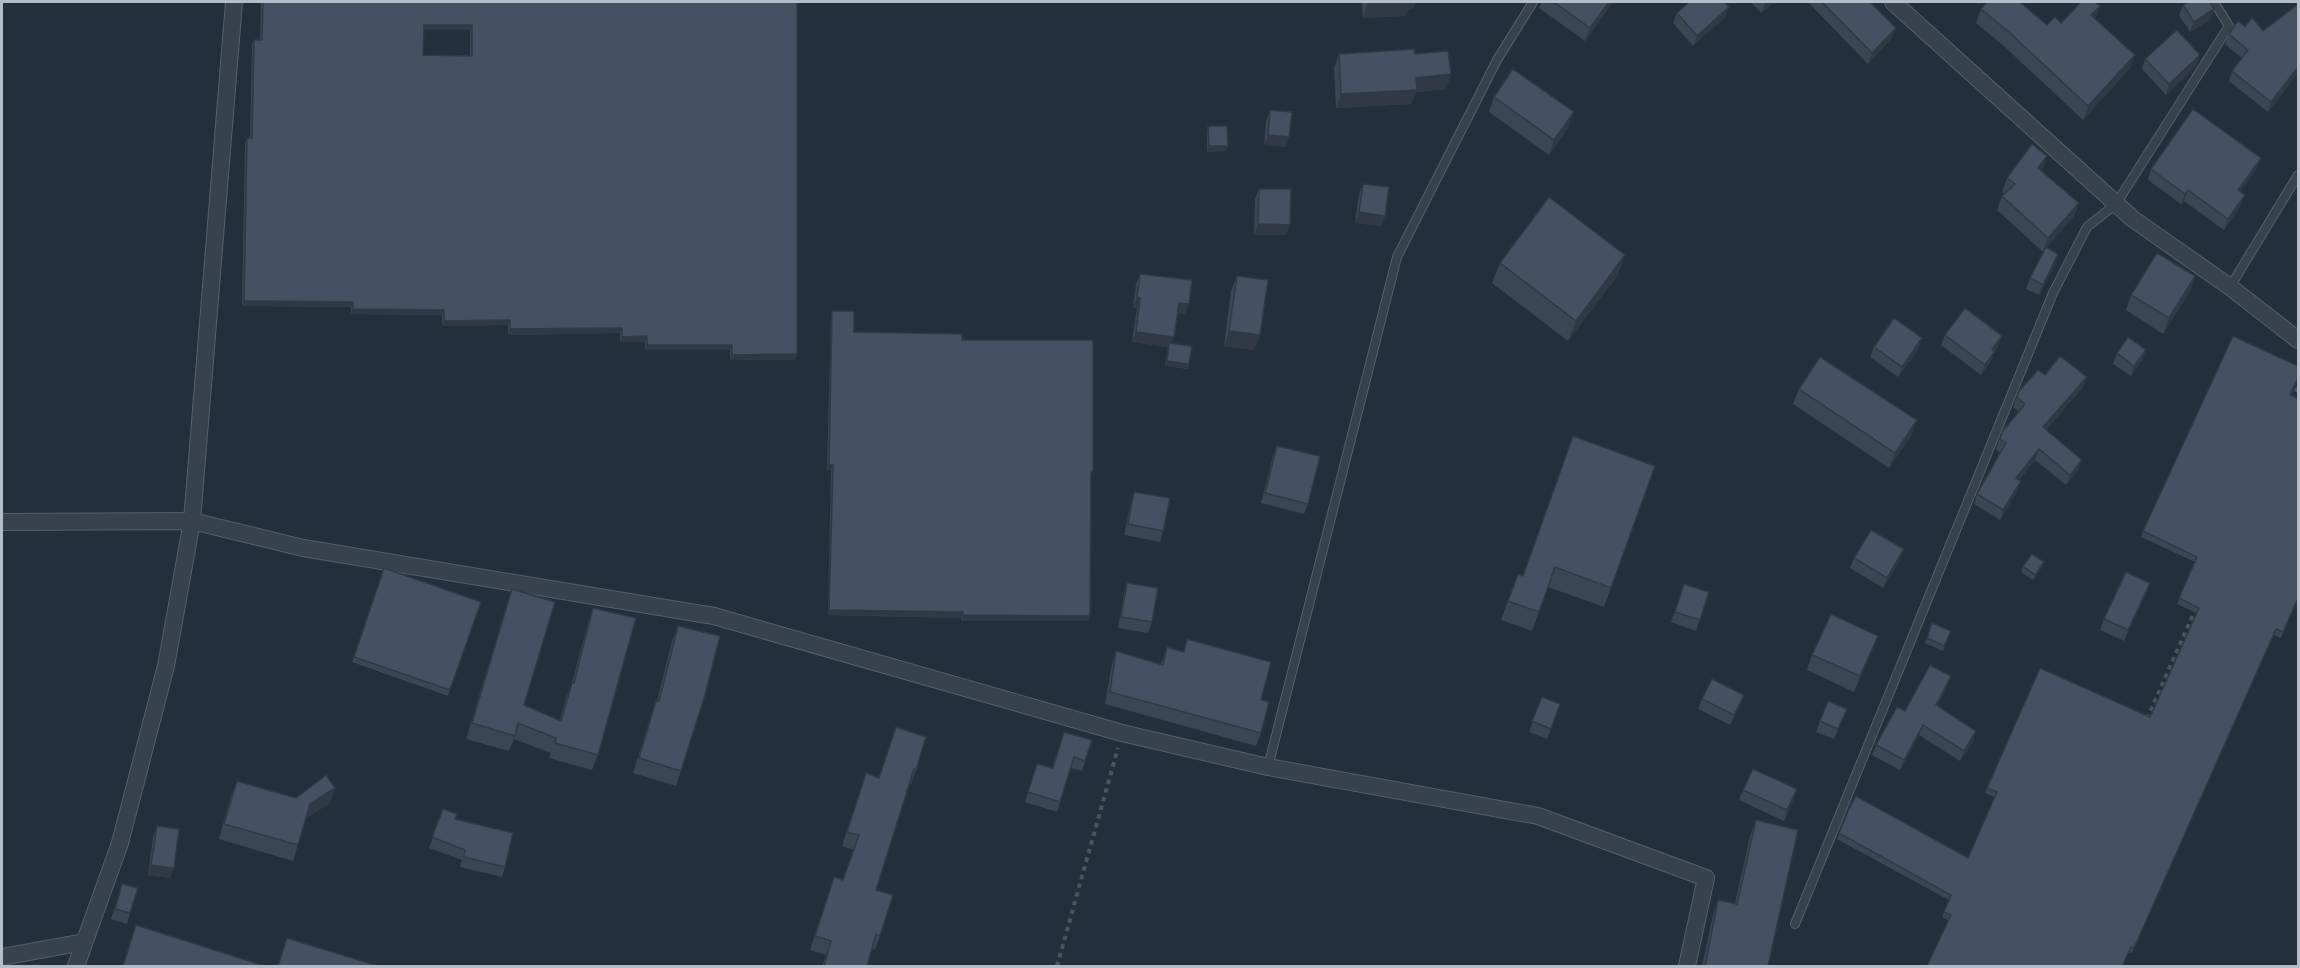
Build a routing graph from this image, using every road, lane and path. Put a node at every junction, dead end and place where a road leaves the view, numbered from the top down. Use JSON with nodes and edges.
{"nodes":[{"id":1,"x":234,"y":2,"type":"edge"},
{"id":2,"x":1533,"y":2,"type":"edge"},
{"id":3,"x":1893,"y":2,"type":"edge"},
{"id":4,"x":2214,"y":2,"type":"edge"},
{"id":5,"x":2298,"y":175,"type":"edge"},
{"id":6,"x":2116,"y":204,"type":"junction"},
{"id":7,"x":2230,"y":287,"type":"junction"},
{"id":8,"x":2298,"y":340,"type":"edge"},
{"id":9,"x":2298,"y":387,"type":"edge"},
{"id":10,"x":2289,"y":407,"type":"edge"},
{"id":11,"x":192,"y":521,"type":"junction"},
{"id":12,"x":2,"y":522,"type":"edge"},
{"id":13,"x":2197,"y":605,"type":"edge"},
{"id":14,"x":2144,"y":726,"type":"edge"},
{"id":15,"x":1122,"y":733,"type":"junction"},
{"id":16,"x":1268,"y":767,"type":"junction"},
{"id":17,"x":1795,"y":924,"type":"dead end"},
{"id":18,"x":84,"y":942,"type":"junction"},
{"id":19,"x":2,"y":957,"type":"edge"},
{"id":20,"x":76,"y":966,"type":"edge"},
{"id":21,"x":1057,"y":966,"type":"edge"},
{"id":22,"x":1687,"y":966,"type":"edge"}],
"edges":[{"from":1,"to":11,"type":"street"},
{"from":2,"to":16,"type":"lane"},
{"from":3,"to":6,"type":"street"},
{"from":4,"to":6,"type":"lane"},
{"from":5,"to":7,"type":"lane"},
{"from":6,"to":7,"type":"street"},
{"from":6,"to":17,"type":"lane"},
{"from":7,"to":8,"type":"street"},
{"from":9,"to":10,"type":"path"},
{"from":11,"to":12,"type":"street"},
{"from":11,"to":15,"type":"street"},
{"from":11,"to":18,"type":"street"},
{"from":13,"to":14,"type":"path"},
{"from":15,"to":16,"type":"street"},
{"from":15,"to":21,"type":"path"},
{"from":16,"to":22,"type":"street"},
{"from":18,"to":19,"type":"street"},
{"from":18,"to":20,"type":"street"}]}
